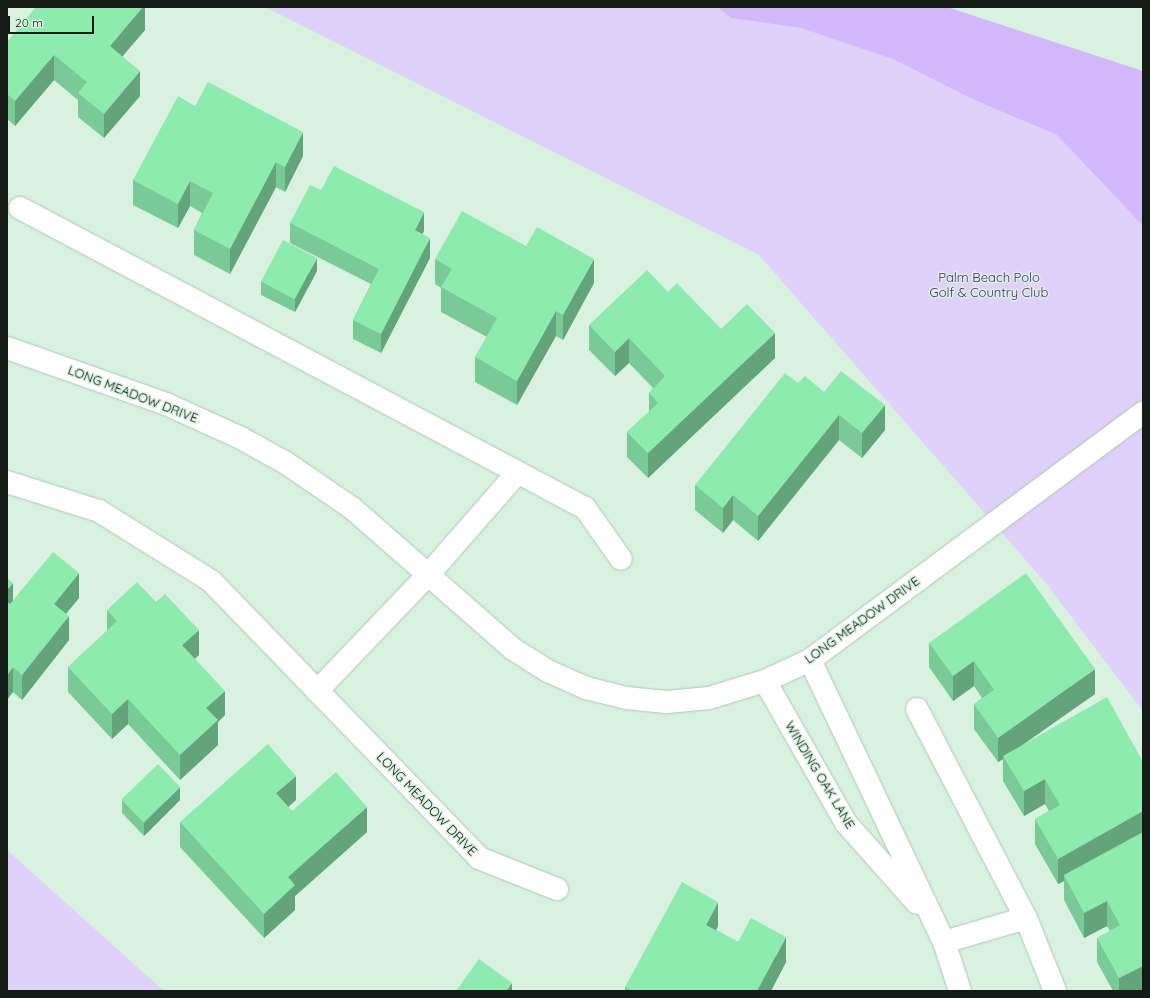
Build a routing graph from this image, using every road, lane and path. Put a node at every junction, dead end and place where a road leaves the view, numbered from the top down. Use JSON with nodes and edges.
{"nodes":[{"id":1,"x":20,"y":208,"type":"dead end"},
{"id":2,"x":7,"y":348,"type":"edge"},
{"id":3,"x":1143,"y":413,"type":"edge"},
{"id":4,"x":517,"y":473,"type":"junction"},
{"id":5,"x":7,"y":482,"type":"edge"},
{"id":6,"x":621,"y":559,"type":"dead end"},
{"id":7,"x":429,"y":574,"type":"junction"},
{"id":8,"x":810,"y":660,"type":"junction"},
{"id":9,"x":765,"y":681,"type":"junction"},
{"id":10,"x":317,"y":691,"type":"junction"},
{"id":11,"x":917,"y":709,"type":"dead end"},
{"id":12,"x":557,"y":889,"type":"dead end"},
{"id":13,"x":929,"y":917,"type":"junction"},
{"id":14,"x":1026,"y":918,"type":"junction"},
{"id":15,"x":944,"y":942,"type":"junction"},
{"id":16,"x":960,"y":991,"type":"edge"},
{"id":17,"x":1055,"y":991,"type":"edge"}],
"edges":[{"from":1,"to":4,"type":"street"},
{"from":2,"to":7,"type":"street","name":"LONG MEADOW DRIVE"},
{"from":3,"to":8,"type":"street","name":"LONG MEADOW DRIVE"},
{"from":4,"to":6,"type":"street"},
{"from":4,"to":7,"type":"street"},
{"from":5,"to":10,"type":"street","name":"LONG MEADOW DRIVE"},
{"from":7,"to":9,"type":"street","name":"LONG MEADOW DRIVE"},
{"from":7,"to":10,"type":"street"},
{"from":8,"to":9,"type":"street","name":"LONG MEADOW DRIVE"},
{"from":8,"to":13,"type":"street","name":"WINDING OAK LANE"},
{"from":9,"to":13,"type":"street","name":"WINDING OAK LANE"},
{"from":10,"to":12,"type":"street","name":"LONG MEADOW DRIVE"},
{"from":11,"to":14,"type":"street"},
{"from":13,"to":15,"type":"street","name":"WINDING OAK LANE"},
{"from":14,"to":15,"type":"street"},
{"from":14,"to":17,"type":"street"},
{"from":15,"to":16,"type":"street","name":"WINDING OAK LANE"}]}
